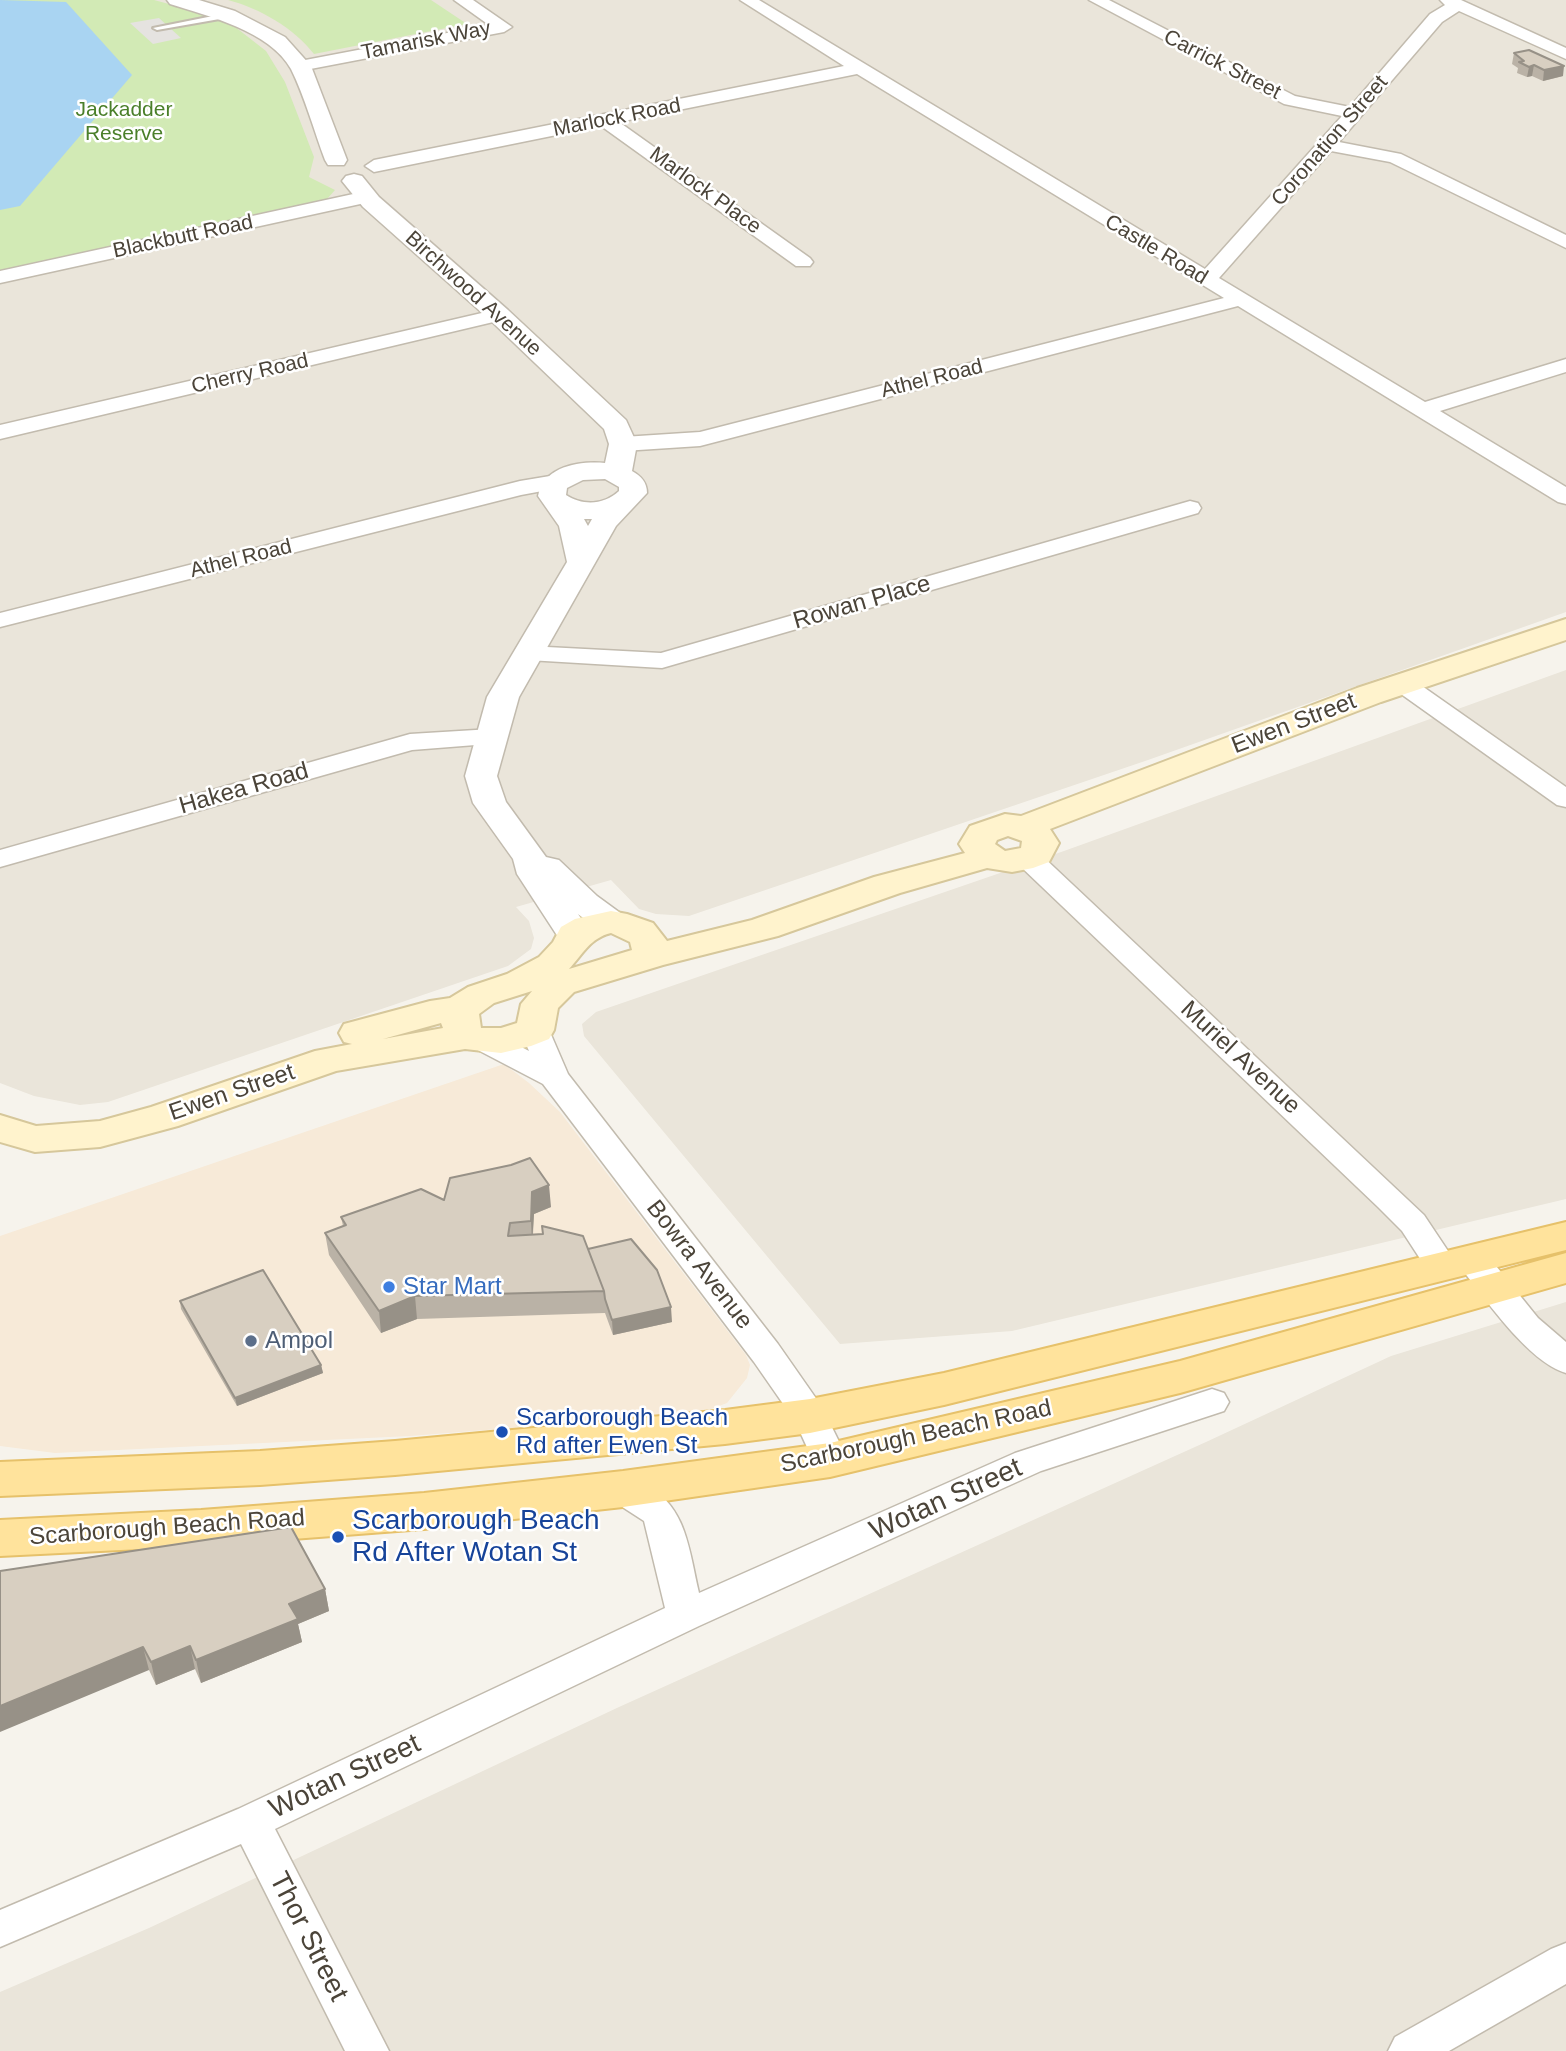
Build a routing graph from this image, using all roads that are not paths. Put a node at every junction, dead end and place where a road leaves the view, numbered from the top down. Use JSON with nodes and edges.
{"nodes":[{"id":1,"x":177,"y":0,"type":"edge"},
{"id":2,"x":462,"y":0,"type":"edge"},
{"id":3,"x":748,"y":0,"type":"edge"},
{"id":4,"x":1097,"y":0,"type":"edge"},
{"id":5,"x":1454,"y":3,"type":"edge"},
{"id":6,"x":228,"y":15,"type":"junction"},
{"id":7,"x":157,"y":28,"type":"dead end"},
{"id":8,"x":1566,"y":54,"type":"edge"},
{"id":9,"x":300,"y":66,"type":"junction"},
{"id":10,"x":859,"y":68,"type":"junction"},
{"id":11,"x":1354,"y":113,"type":"junction"},
{"id":12,"x":606,"y":121,"type":"junction"},
{"id":13,"x":1328,"y":145,"type":"junction"},
{"id":14,"x":336,"y":160,"type":"junction"},
{"id":15,"x":374,"y":166,"type":"junction"},
{"id":16,"x":360,"y":189,"type":"junction"},
{"id":17,"x":1566,"y":242,"type":"edge"},
{"id":18,"x":803,"y":262,"type":"dead end"},
{"id":19,"x":0,"y":277,"type":"edge"},
{"id":20,"x":1201,"y":277,"type":"junction"},
{"id":21,"x":1238,"y":300,"type":"junction"},
{"id":22,"x":499,"y":315,"type":"junction"},
{"id":23,"x":1566,"y":365,"type":"edge"},
{"id":24,"x":595,"y":406,"type":"junction"},
{"id":25,"x":1422,"y":410,"type":"junction"},
{"id":26,"x":0,"y":432,"type":"edge"},
{"id":27,"x":623,"y":444,"type":"junction"},
{"id":28,"x":617,"y":474,"type":"junction"},
{"id":29,"x":562,"y":489,"type":"junction"},
{"id":30,"x":1566,"y":498,"type":"edge"},
{"id":31,"x":619,"y":505,"type":"junction"},
{"id":32,"x":1190,"y":508,"type":"dead end"},
{"id":33,"x":581,"y":562,"type":"junction"},
{"id":34,"x":0,"y":620,"type":"edge"},
{"id":35,"x":1566,"y":629,"type":"edge"},
{"id":36,"x":1566,"y":645,"type":"edge"},
{"id":37,"x":528,"y":653,"type":"junction"},
{"id":38,"x":1411,"y":689,"type":"junction"},
{"id":39,"x":492,"y":737,"type":"junction"},
{"id":40,"x":1566,"y":799,"type":"edge"},
{"id":41,"x":1031,"y":841,"type":"junction"},
{"id":42,"x":0,"y":859,"type":"edge"},
{"id":43,"x":530,"y":859,"type":"junction"},
{"id":44,"x":575,"y":935,"type":"junction"},
{"id":45,"x":632,"y":935,"type":"junction"},
{"id":46,"x":471,"y":1029,"type":"junction"},
{"id":47,"x":535,"y":1030,"type":"junction"},
{"id":48,"x":554,"y":1077,"type":"junction"},
{"id":49,"x":0,"y":1101,"type":"edge"},
{"id":50,"x":0,"y":1128,"type":"edge"},
{"id":51,"x":1566,"y":1236,"type":"edge"},
{"id":52,"x":1566,"y":1268,"type":"edge"},
{"id":53,"x":1469,"y":1271,"type":"junction"},
{"id":54,"x":1566,"y":1361,"type":"edge"},
{"id":55,"x":1212,"y":1402,"type":"dead end"},
{"id":56,"x":810,"y":1416,"type":"junction"},
{"id":57,"x":831,"y":1460,"type":"junction"},
{"id":58,"x":0,"y":1479,"type":"edge"},
{"id":59,"x":623,"y":1489,"type":"junction"},
{"id":60,"x":0,"y":1538,"type":"edge"},
{"id":61,"x":686,"y":1615,"type":"junction"},
{"id":62,"x":252,"y":1821,"type":"junction"},
{"id":63,"x":0,"y":1928,"type":"edge"},
{"id":64,"x":1566,"y":1962,"type":"edge"},
{"id":65,"x":368,"y":2051,"type":"edge"},
{"id":66,"x":1410,"y":2051,"type":"edge"}],
"edges":[{"from":1,"to":6,"type":"street"},
{"from":2,"to":9,"type":"street","name":"Tamarisk Way"},
{"from":3,"to":10,"type":"street","name":"Castle Road"},
{"from":4,"to":11,"type":"street","name":"Carrick Street"},
{"from":5,"to":8,"type":"street"},
{"from":5,"to":11,"type":"street","name":"Coronation Street"},
{"from":6,"to":7,"type":"lane"},
{"from":6,"to":9,"type":"street"},
{"from":9,"to":14,"type":"street"},
{"from":10,"to":12,"type":"street","name":"Marlock Road"},
{"from":10,"to":20,"type":"street","name":"Castle Road"},
{"from":11,"to":13,"type":"street","name":"Coronation Street"},
{"from":12,"to":15,"type":"street","name":"Marlock Road"},
{"from":12,"to":18,"type":"street","name":"Marlock Place"},
{"from":13,"to":17,"type":"street"},
{"from":13,"to":20,"type":"street","name":"Coronation Street"},
{"from":14,"to":15,"type":"street"},
{"from":14,"to":16,"type":"street"},
{"from":15,"to":16,"type":"street"},
{"from":16,"to":19,"type":"street","name":"Blackbutt Road"},
{"from":16,"to":22,"type":"street","name":"Birchwood Avenue"},
{"from":20,"to":21,"type":"street","name":"Castle Road"},
{"from":21,"to":25,"type":"street","name":"Castle Road"},
{"from":21,"to":27,"type":"street","name":"Athel Road"},
{"from":22,"to":24,"type":"street","name":"Birchwood Avenue"},
{"from":22,"to":26,"type":"street","name":"Cherry Road"},
{"from":23,"to":25,"type":"street"},
{"from":24,"to":27,"type":"street","name":"Birchwood Avenue"},
{"from":24,"to":29,"type":"street"},
{"from":25,"to":30,"type":"street","name":"Castle Road"},
{"from":27,"to":28,"type":"street"},
{"from":28,"to":29,"type":"street"},
{"from":28,"to":31,"type":"street"},
{"from":29,"to":31,"type":"street"},
{"from":29,"to":33,"type":"street"},
{"from":29,"to":34,"type":"street","name":"Athel Road"},
{"from":31,"to":33,"type":"street"},
{"from":32,"to":37,"type":"street","name":"Rowan Place"},
{"from":33,"to":37,"type":"street"},
{"from":35,"to":38,"type":"main road","name":"Ewen Street"},
{"from":36,"to":38,"type":"main road","name":"Ewen Street"},
{"from":37,"to":39,"type":"street"},
{"from":38,"to":40,"type":"street"},
{"from":38,"to":41,"type":"main road","name":"Ewen Street"},
{"from":39,"to":42,"type":"street","name":"Hakea Road"},
{"from":39,"to":43,"type":"street"},
{"from":41,"to":45,"type":"main road","name":"Ewen Street"},
{"from":41,"to":53,"type":"street","name":"Muriel Avenue"},
{"from":43,"to":44,"type":"street"},
{"from":43,"to":45,"type":"street"},
{"from":44,"to":45,"type":"main road"},
{"from":44,"to":46,"type":"main road","name":"Ewen Street"},
{"from":45,"to":47,"type":"main road"},
{"from":46,"to":47,"type":"main road","name":"Ewen Street"},
{"from":46,"to":48,"type":"street","name":"Bowra Avenue"},
{"from":46,"to":49,"type":"main road","name":"Ewen Street"},
{"from":46,"to":50,"type":"main road","name":"Ewen Street"},
{"from":47,"to":48,"type":"street","name":"Bowra Avenue"},
{"from":48,"to":56,"type":"street","name":"Bowra Avenue"},
{"from":51,"to":53,"type":"main road","name":"Scarborough Beach Road"},
{"from":52,"to":53,"type":"main road","name":"Scarborough Beach Road"},
{"from":53,"to":54,"type":"street","name":"Muriel Avenue"},
{"from":53,"to":56,"type":"main road","name":"Scarborough Beach Road"},
{"from":53,"to":57,"type":"main road","name":"Scarborough Beach Road"},
{"from":55,"to":61,"type":"street","name":"Wotan Street"},
{"from":56,"to":57,"type":"street","name":"Bowra Avenue"},
{"from":56,"to":58,"type":"main road","name":"Scarborough Beach Road"},
{"from":57,"to":59,"type":"main road","name":"Scarborough Beach Road"},
{"from":59,"to":60,"type":"main road","name":"Scarborough Beach Road"},
{"from":59,"to":61,"type":"street"},
{"from":61,"to":62,"type":"street","name":"Wotan Street"},
{"from":62,"to":63,"type":"street","name":"Wotan Street"},
{"from":62,"to":65,"type":"street","name":"Thor Street"},
{"from":64,"to":66,"type":"street"}]}
